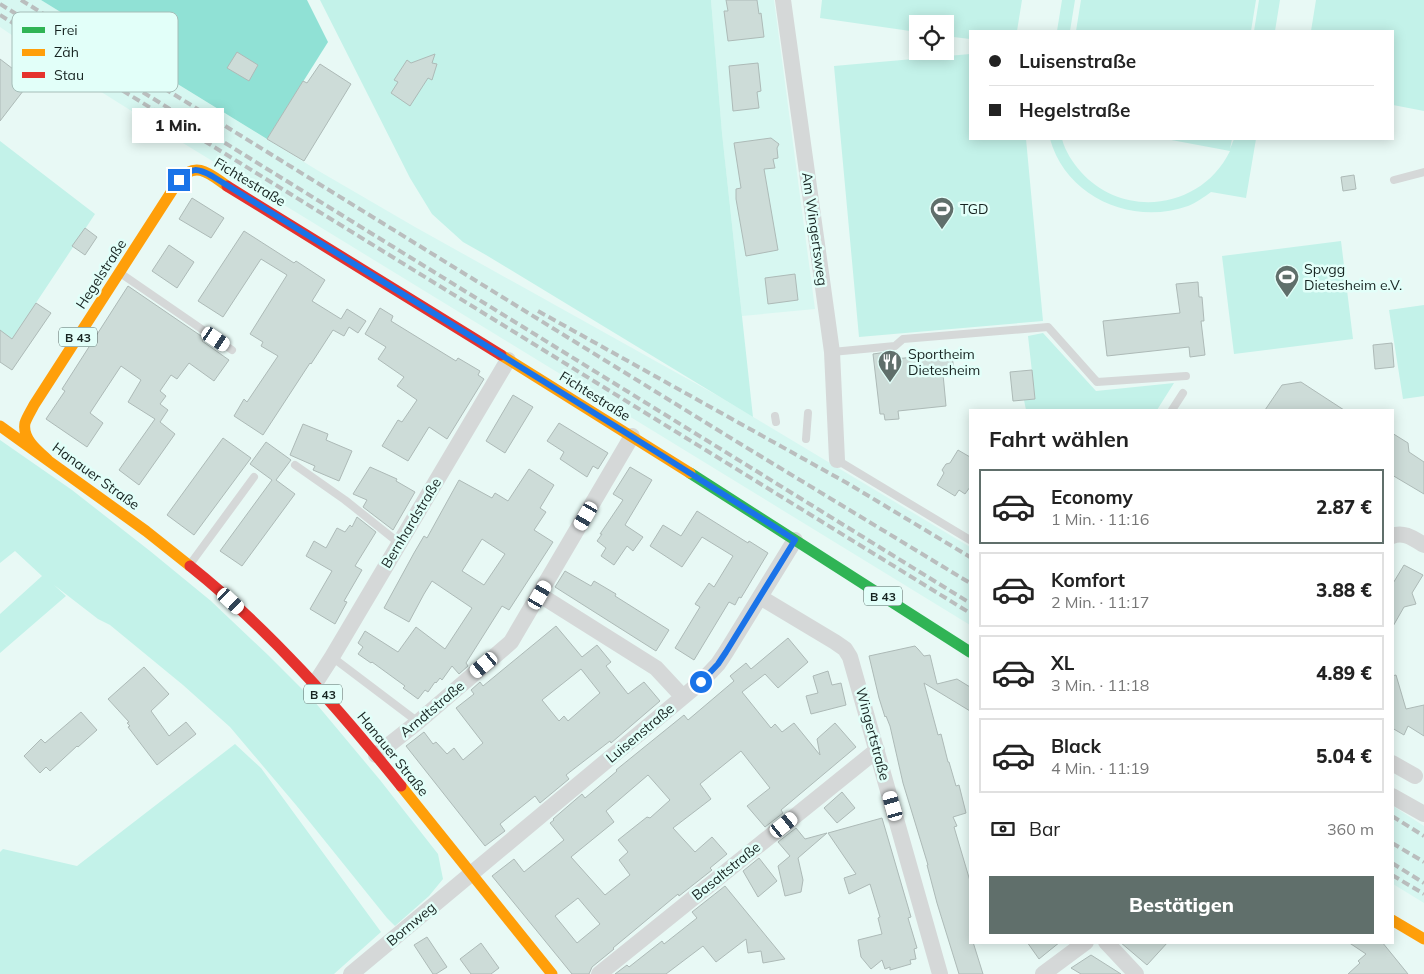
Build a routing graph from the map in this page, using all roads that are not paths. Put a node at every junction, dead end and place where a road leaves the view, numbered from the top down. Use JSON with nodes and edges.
{"nodes":[{"id":1,"x":784,"y":0,"type":"edge"},
{"id":2,"x":201,"y":170,"type":"joint"},
{"id":3,"x":1424,"y":172,"type":"edge"},
{"id":4,"x":1394,"y":180,"type":"dead end"},
{"id":5,"x":119,"y":273,"type":"junction"},
{"id":6,"x":232,"y":350,"type":"dead end"},
{"id":7,"x":832,"y":352,"type":"junction"},
{"id":8,"x":508,"y":360,"type":"junction"},
{"id":9,"x":1186,"y":376,"type":"dead end"},
{"id":10,"x":1183,"y":392,"type":"dead end"},
{"id":11,"x":34,"y":405,"type":"junction"},
{"id":12,"x":1173,"y":409,"type":"edge"},
{"id":13,"x":15,"y":410,"type":"dead end"},
{"id":14,"x":808,"y":413,"type":"dead end"},
{"id":15,"x":0,"y":426,"type":"edge"},
{"id":16,"x":632,"y":436,"type":"junction"},
{"id":17,"x":806,"y":439,"type":"dead end"},
{"id":18,"x":48,"y":460,"type":"junction"},
{"id":19,"x":837,"y":460,"type":"joint"},
{"id":20,"x":295,"y":465,"type":"dead end"},
{"id":21,"x":254,"y":477,"type":"dead end"},
{"id":22,"x":1394,"y":535,"type":"edge"},
{"id":23,"x":969,"y":539,"type":"edge"},
{"id":24,"x":795,"y":540,"type":"junction"},
{"id":25,"x":399,"y":543,"type":"junction"},
{"id":26,"x":1424,"y":544,"type":"edge"},
{"id":27,"x":189,"y":565,"type":"junction"},
{"id":28,"x":540,"y":595,"type":"junction"},
{"id":29,"x":760,"y":597,"type":"junction"},
{"id":30,"x":969,"y":651,"type":"edge"},
{"id":31,"x":332,"y":657,"type":"junction"},
{"id":32,"x":314,"y":684,"type":"junction"},
{"id":33,"x":683,"y":697,"type":"junction"},
{"id":34,"x":418,"y":722,"type":"junction"},
{"id":35,"x":877,"y":750,"type":"junction"},
{"id":36,"x":376,"y":755,"type":"junction"},
{"id":37,"x":1394,"y":764,"type":"edge"},
{"id":38,"x":1415,"y":776,"type":"dead end"},
{"id":39,"x":1394,"y":797,"type":"edge"},
{"id":40,"x":1424,"y":814,"type":"edge"},
{"id":41,"x":471,"y":874,"type":"junction"},
{"id":42,"x":1394,"y":921,"type":"edge"},
{"id":43,"x":1424,"y":939,"type":"edge"},
{"id":44,"x":1083,"y":944,"type":"edge"},
{"id":45,"x":1108,"y":944,"type":"edge"},
{"id":46,"x":351,"y":974,"type":"edge"},
{"id":47,"x":552,"y":974,"type":"edge"},
{"id":48,"x":599,"y":974,"type":"edge"},
{"id":49,"x":940,"y":974,"type":"edge"},
{"id":50,"x":1043,"y":974,"type":"edge"},
{"id":51,"x":1136,"y":974,"type":"edge"}],
"edges":[{"from":1,"to":7,"type":"street","name":"Am Wingertsweg"},
{"from":2,"to":5,"type":"main road","name":"Hegelstraße","number":"B 43"},
{"from":2,"to":8,"type":"main road","name":"Fichtestraße","number":"B 43"},
{"from":3,"to":4,"type":"lane"},
{"from":5,"to":6,"type":"lane"},
{"from":5,"to":11,"type":"main road","name":"Hegelstraße","number":"B 43"},
{"from":7,"to":9,"type":"lane"},
{"from":7,"to":19,"type":"street","name":"Am Wingertsweg"},
{"from":8,"to":16,"type":"main road","name":"Fichtestraße","number":"B 43"},
{"from":8,"to":25,"type":"street","name":"Bernhardstraße"},
{"from":10,"to":12,"type":"lane"},
{"from":11,"to":13,"type":"main road"},
{"from":11,"to":18,"type":"main road","name":"Hegelstraße","number":"B 43"},
{"from":14,"to":17,"type":"lane"},
{"from":15,"to":18,"type":"main road","name":"Hanauer Straße","number":"B 43"},
{"from":16,"to":24,"type":"main road","name":"Fichtestraße","number":"B 43"},
{"from":16,"to":28,"type":"street","name":"Arndtstraße"},
{"from":18,"to":27,"type":"main road","name":"Hanauer Straße","number":"B 43"},
{"from":19,"to":23,"type":"lane"},
{"from":20,"to":25,"type":"lane"},
{"from":21,"to":27,"type":"lane"},
{"from":22,"to":26,"type":"street"},
{"from":24,"to":29,"type":"street","name":"Luisenstraße"},
{"from":24,"to":30,"type":"main road","name":"Fichtestraße","number":"B 43"},
{"from":25,"to":31,"type":"street","name":"Bernhardstraße"},
{"from":27,"to":32,"type":"main road","name":"Hanauer Straße","number":"B 43"},
{"from":28,"to":33,"type":"street"},
{"from":28,"to":34,"type":"street","name":"Arndtstraße"},
{"from":29,"to":33,"type":"street","name":"Luisenstraße"},
{"from":29,"to":35,"type":"street","name":"Wingertstraße"},
{"from":31,"to":32,"type":"street","name":"Bernhardstraße"},
{"from":31,"to":34,"type":"lane"},
{"from":32,"to":36,"type":"main road","name":"Hanauer Straße","number":"B 43"},
{"from":33,"to":41,"type":"street","name":"Luisenstraße"},
{"from":34,"to":36,"type":"street","name":"Arndtstraße"},
{"from":35,"to":48,"type":"street","name":"Basaltstraße"},
{"from":35,"to":49,"type":"street","name":"Wingertstraße"},
{"from":36,"to":41,"type":"main road","name":"Hanauer Straße","number":"B 43"},
{"from":37,"to":38,"type":"street"},
{"from":39,"to":40,"type":"street"},
{"from":41,"to":46,"type":"street","name":"Bornweg"},
{"from":41,"to":47,"type":"main road","name":"Hanauer Straße","number":"B 43"},
{"from":42,"to":43,"type":"main road"},
{"from":44,"to":50,"type":"street"},
{"from":45,"to":51,"type":"street"}]}
